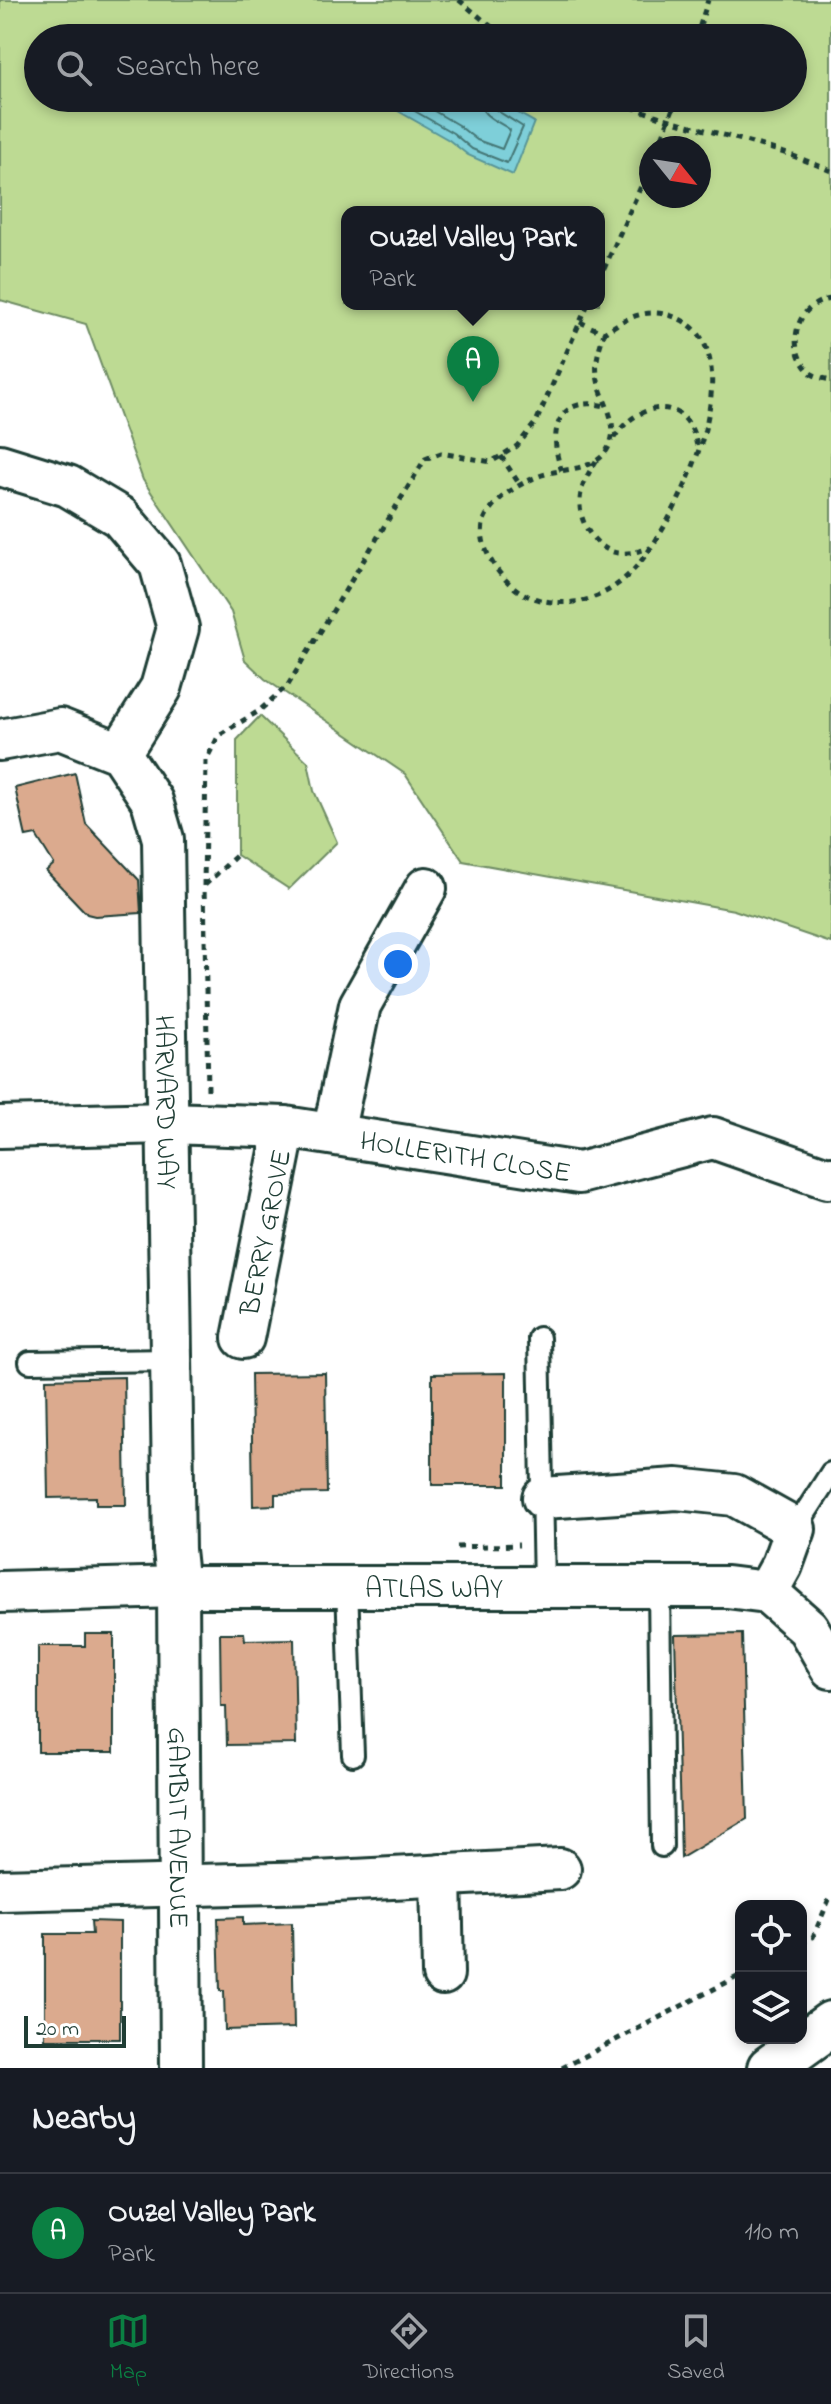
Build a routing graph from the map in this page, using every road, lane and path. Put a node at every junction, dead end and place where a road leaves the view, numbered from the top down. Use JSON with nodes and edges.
{"nodes":[{"id":1,"x":459,"y":0,"type":"edge"},
{"id":2,"x":708,"y":0,"type":"edge"},
{"id":3,"x":488,"y":24,"type":"edge"},
{"id":4,"x":700,"y":24,"type":"edge"},
{"id":5,"x":648,"y":112,"type":"edge"},
{"id":6,"x":673,"y":112,"type":"edge"},
{"id":7,"x":671,"y":120,"type":"junction"},
{"id":8,"x":664,"y":136,"type":"edge"},
{"id":9,"x":831,"y":171,"type":"edge"},
{"id":10,"x":639,"y":191,"type":"edge"},
{"id":11,"x":605,"y":267,"type":"edge"},
{"id":12,"x":831,"y":299,"type":"edge"},
{"id":13,"x":585,"y":310,"type":"edge"},
{"id":14,"x":580,"y":322,"type":"junction"},
{"id":15,"x":604,"y":333,"type":"junction"},
{"id":16,"x":831,"y":380,"type":"edge"},
{"id":17,"x":606,"y":406,"type":"junction"},
{"id":18,"x":610,"y":444,"type":"junction"},
{"id":19,"x":697,"y":452,"type":"junction"},
{"id":20,"x":501,"y":456,"type":"junction"},
{"id":21,"x":596,"y":461,"type":"junction"},
{"id":22,"x":0,"y":465,"type":"edge"},
{"id":23,"x":562,"y":471,"type":"junction"},
{"id":24,"x":520,"y":485,"type":"junction"},
{"id":25,"x":651,"y":548,"type":"junction"},
{"id":26,"x":0,"y":740,"type":"edge"},
{"id":27,"x":120,"y":753,"type":"junction"},
{"id":28,"x":237,"y":855,"type":"dead end"},
{"id":29,"x":204,"y":886,"type":"junction"},
{"id":30,"x":426,"y":888,"type":"dead end"},
{"id":31,"x":168,"y":1123,"type":"junction"},
{"id":32,"x":209,"y":1125,"type":"junction"},
{"id":33,"x":0,"y":1127,"type":"edge"},
{"id":34,"x":285,"y":1127,"type":"junction"},
{"id":35,"x":333,"y":1134,"type":"junction"},
{"id":36,"x":830,"y":1180,"type":"edge"},
{"id":37,"x":243,"y":1338,"type":"dead end"},
{"id":38,"x":539,"y":1338,"type":"dead end"},
{"id":39,"x":173,"y":1360,"type":"junction"},
{"id":40,"x":30,"y":1362,"type":"dead end"},
{"id":41,"x":831,"y":1473,"type":"edge"},
{"id":42,"x":543,"y":1498,"type":"junction"},
{"id":43,"x":795,"y":1529,"type":"junction"},
{"id":44,"x":544,"y":1586,"type":"junction"},
{"id":45,"x":659,"y":1586,"type":"junction"},
{"id":46,"x":178,"y":1587,"type":"junction"},
{"id":47,"x":347,"y":1587,"type":"junction"},
{"id":48,"x":0,"y":1592,"type":"edge"},
{"id":49,"x":767,"y":1592,"type":"junction"},
{"id":50,"x":831,"y":1668,"type":"edge"},
{"id":51,"x":353,"y":1755,"type":"dead end"},
{"id":52,"x":662,"y":1846,"type":"dead end"},
{"id":53,"x":560,"y":1869,"type":"dead end"},
{"id":54,"x":441,"y":1875,"type":"junction"},
{"id":55,"x":179,"y":1885,"type":"junction"},
{"id":56,"x":0,"y":1890,"type":"edge"},
{"id":57,"x":831,"y":1895,"type":"edge"},
{"id":58,"x":807,"y":1940,"type":"edge"},
{"id":59,"x":443,"y":1974,"type":"dead end"},
{"id":60,"x":735,"y":1978,"type":"edge"},
{"id":61,"x":829,"y":2023,"type":"edge"},
{"id":62,"x":781,"y":2065,"type":"edge"},
{"id":63,"x":181,"y":2068,"type":"edge"},
{"id":64,"x":562,"y":2068,"type":"edge"}],
"edges":[{"from":1,"to":3,"type":"path"},
{"from":2,"to":4,"type":"path"},
{"from":5,"to":7,"type":"path"},
{"from":6,"to":7,"type":"path"},
{"from":7,"to":8,"type":"path"},
{"from":7,"to":9,"type":"path"},
{"from":10,"to":11,"type":"path"},
{"from":12,"to":16,"type":"path"},
{"from":13,"to":14,"type":"path"},
{"from":14,"to":15,"type":"path"},
{"from":14,"to":20,"type":"path"},
{"from":15,"to":17,"type":"path"},
{"from":15,"to":19,"type":"path"},
{"from":17,"to":18,"type":"path"},
{"from":17,"to":23,"type":"path"},
{"from":18,"to":19,"type":"path"},
{"from":18,"to":21,"type":"path"},
{"from":19,"to":25,"type":"path"},
{"from":20,"to":24,"type":"path"},
{"from":20,"to":29,"type":"path"},
{"from":21,"to":23,"type":"path"},
{"from":21,"to":25,"type":"path"},
{"from":22,"to":27,"type":"street"},
{"from":23,"to":24,"type":"path"},
{"from":24,"to":25,"type":"path"},
{"from":26,"to":27,"type":"street"},
{"from":27,"to":31,"type":"street","name":"HARVARD WAY"},
{"from":28,"to":29,"type":"path"},
{"from":29,"to":32,"type":"path"},
{"from":30,"to":35,"type":"street","name":"BERRY GROVE"},
{"from":31,"to":32,"type":"street","name":"BERRY GROVE"},
{"from":31,"to":33,"type":"street","name":"BERRY GROVE"},
{"from":31,"to":39,"type":"street","name":"HARVARD WAY"},
{"from":32,"to":34,"type":"street","name":"BERRY GROVE"},
{"from":34,"to":35,"type":"street","name":"BERRY GROVE"},
{"from":34,"to":37,"type":"street","name":"BERRY GROVE"},
{"from":35,"to":36,"type":"street","name":"HOLLERITH CLOSE"},
{"from":38,"to":42,"type":"lane"},
{"from":39,"to":40,"type":"lane"},
{"from":39,"to":46,"type":"street","name":"HARVARD WAY"},
{"from":41,"to":43,"type":"lane"},
{"from":42,"to":43,"type":"street"},
{"from":42,"to":44,"type":"lane"},
{"from":43,"to":49,"type":"street"},
{"from":44,"to":45,"type":"street","name":"ATLAS WAY"},
{"from":44,"to":47,"type":"street","name":"ATLAS WAY"},
{"from":45,"to":49,"type":"street","name":"ATLAS WAY"},
{"from":45,"to":52,"type":"lane"},
{"from":46,"to":47,"type":"street","name":"ATLAS WAY"},
{"from":46,"to":48,"type":"street","name":"ATLAS WAY"},
{"from":46,"to":55,"type":"street","name":"GAMBIT AVENUE"},
{"from":47,"to":51,"type":"lane"},
{"from":49,"to":50,"type":"street"},
{"from":53,"to":54,"type":"street"},
{"from":54,"to":55,"type":"street"},
{"from":54,"to":59,"type":"street"},
{"from":55,"to":56,"type":"street"},
{"from":55,"to":63,"type":"street","name":"GAMBIT AVENUE"},
{"from":57,"to":58,"type":"path"},
{"from":60,"to":64,"type":"path"},
{"from":61,"to":62,"type":"street"}]}
